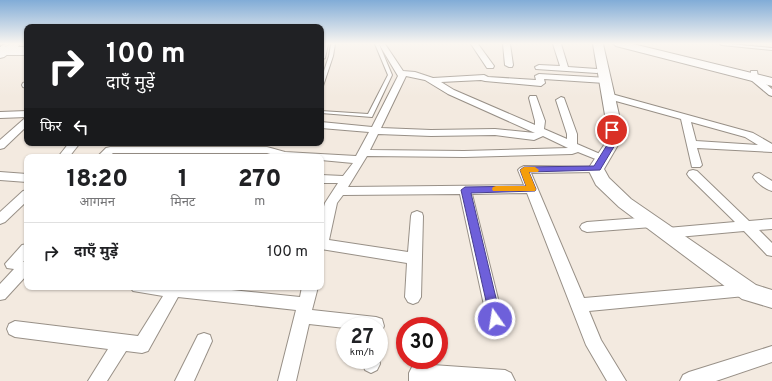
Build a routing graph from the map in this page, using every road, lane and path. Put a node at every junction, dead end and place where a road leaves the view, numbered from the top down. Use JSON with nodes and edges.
{"nodes":[{"id":1,"x":329,"y":62,"type":"edge"},
{"id":2,"x":385,"y":62,"type":"edge"},
{"id":3,"x":394,"y":62,"type":"edge"},
{"id":4,"x":487,"y":62,"type":"edge"},
{"id":5,"x":563,"y":62,"type":"edge"},
{"id":6,"x":601,"y":62,"type":"edge"},
{"id":7,"x":697,"y":62,"type":"edge"},
{"id":8,"x":703,"y":62,"type":"edge"},
{"id":9,"x":490,"y":66,"type":"dead end"},
{"id":10,"x":539,"y":67,"type":"dead end"},
{"id":11,"x":565,"y":69,"type":"junction"},
{"id":12,"x":401,"y":73,"type":"junction"},
{"id":13,"x":754,"y":75,"type":"junction"},
{"id":14,"x":324,"y":77,"type":"edge"},
{"id":15,"x":772,"y":77,"type":"edge"},
{"id":16,"x":433,"y":80,"type":"junction"},
{"id":17,"x":604,"y":82,"type":"junction"},
{"id":18,"x":772,"y":82,"type":"edge"},
{"id":19,"x":772,"y":93,"type":"edge"},
{"id":20,"x":532,"y":98,"type":"dead end"},
{"id":21,"x":561,"y":100,"type":"dead end"},
{"id":22,"x":324,"y":112,"type":"edge"},
{"id":23,"x":24,"y":114,"type":"edge"},
{"id":24,"x":0,"y":115,"type":"edge"},
{"id":25,"x":685,"y":117,"type":"junction"},
{"id":26,"x":24,"y":124,"type":"edge"},
{"id":27,"x":324,"y":125,"type":"edge"},
{"id":28,"x":375,"y":131,"type":"junction"},
{"id":29,"x":541,"y":133,"type":"junction"},
{"id":30,"x":691,"y":144,"type":"junction"},
{"id":31,"x":0,"y":146,"type":"edge"},
{"id":32,"x":72,"y":146,"type":"edge"},
{"id":33,"x":574,"y":147,"type":"junction"},
{"id":34,"x":772,"y":150,"type":"edge"},
{"id":35,"x":66,"y":154,"type":"edge"},
{"id":36,"x":105,"y":154,"type":"edge"},
{"id":37,"x":281,"y":154,"type":"edge"},
{"id":38,"x":362,"y":156,"type":"junction"},
{"id":39,"x":324,"y":157,"type":"edge"},
{"id":40,"x":600,"y":164,"type":"junction"},
{"id":41,"x":0,"y":176,"type":"edge"},
{"id":42,"x":759,"y":177,"type":"dead end"},
{"id":43,"x":24,"y":178,"type":"edge"},
{"id":44,"x":324,"y":182,"type":"edge"},
{"id":45,"x":772,"y":187,"type":"edge"},
{"id":46,"x":532,"y":189,"type":"junction"},
{"id":47,"x":465,"y":190,"type":"junction"},
{"id":48,"x":335,"y":193,"type":"edge"},
{"id":49,"x":24,"y":197,"type":"edge"},
{"id":50,"x":417,"y":216,"type":"dead end"},
{"id":51,"x":0,"y":218,"type":"edge"},
{"id":52,"x":652,"y":222,"type":"junction"},
{"id":53,"x":772,"y":224,"type":"edge"},
{"id":54,"x":746,"y":226,"type":"junction"},
{"id":55,"x":587,"y":227,"type":"dead end"},
{"id":56,"x":324,"y":233,"type":"edge"},
{"id":57,"x":667,"y":234,"type":"junction"},
{"id":58,"x":324,"y":244,"type":"edge"},
{"id":59,"x":772,"y":251,"type":"edge"},
{"id":60,"x":24,"y":252,"type":"edge"},
{"id":61,"x":415,"y":259,"type":"junction"},
{"id":62,"x":24,"y":267,"type":"edge"},
{"id":63,"x":24,"y":269,"type":"edge"},
{"id":64,"x":165,"y":290,"type":"edge"},
{"id":65,"x":309,"y":290,"type":"edge"},
{"id":66,"x":745,"y":290,"type":"junction"},
{"id":67,"x":174,"y":291,"type":"junction"},
{"id":68,"x":0,"y":294,"type":"edge"},
{"id":69,"x":413,"y":297,"type":"dead end"},
{"id":70,"x":772,"y":299,"type":"edge"},
{"id":71,"x":578,"y":305,"type":"junction"},
{"id":72,"x":305,"y":310,"type":"junction"},
{"id":73,"x":340,"y":317,"type":"edge"},
{"id":74,"x":495,"y":319,"type":"dead end"},
{"id":75,"x":15,"y":329,"type":"dead end"},
{"id":76,"x":204,"y":341,"type":"dead end"},
{"id":77,"x":122,"y":342,"type":"junction"},
{"id":78,"x":772,"y":354,"type":"edge"},
{"id":79,"x":97,"y":381,"type":"edge"},
{"id":80,"x":184,"y":381,"type":"edge"},
{"id":81,"x":287,"y":381,"type":"edge"},
{"id":82,"x":418,"y":381,"type":"edge"},
{"id":83,"x":506,"y":381,"type":"edge"},
{"id":84,"x":617,"y":381,"type":"edge"},
{"id":85,"x":689,"y":381,"type":"edge"}],
"edges":[{"from":1,"to":14,"type":"lane"},
{"from":2,"to":22,"type":"lane"},
{"from":3,"to":12,"type":"street"},
{"from":4,"to":9,"type":"street"},
{"from":5,"to":11,"type":"street"},
{"from":6,"to":17,"type":"street"},
{"from":7,"to":13,"type":"main road"},
{"from":8,"to":13,"type":"main road"},
{"from":10,"to":11,"type":"street"},
{"from":11,"to":17,"type":"street"},
{"from":12,"to":16,"type":"street"},
{"from":12,"to":28,"type":"street"},
{"from":13,"to":15,"type":"main road"},
{"from":13,"to":18,"type":"main road"},
{"from":13,"to":19,"type":"street"},
{"from":16,"to":17,"type":"street"},
{"from":16,"to":29,"type":"street"},
{"from":17,"to":25,"type":"street"},
{"from":17,"to":40,"type":"street"},
{"from":20,"to":29,"type":"street"},
{"from":21,"to":33,"type":"street"},
{"from":23,"to":24,"type":"street"},
{"from":25,"to":30,"type":"street"},
{"from":25,"to":34,"type":"street"},
{"from":26,"to":31,"type":"street"},
{"from":27,"to":28,"type":"street"},
{"from":28,"to":29,"type":"street"},
{"from":28,"to":38,"type":"street"},
{"from":29,"to":33,"type":"street"},
{"from":30,"to":34,"type":"street"},
{"from":30,"to":54,"type":"street"},
{"from":32,"to":35,"type":"street"},
{"from":33,"to":38,"type":"street"},
{"from":33,"to":40,"type":"street"},
{"from":36,"to":37,"type":"street"},
{"from":38,"to":39,"type":"street"},
{"from":38,"to":48,"type":"street"},
{"from":40,"to":46,"type":"street"},
{"from":40,"to":52,"type":"street"},
{"from":41,"to":43,"type":"street"},
{"from":42,"to":45,"type":"street"},
{"from":44,"to":48,"type":"street"},
{"from":46,"to":47,"type":"street"},
{"from":46,"to":71,"type":"street"},
{"from":47,"to":48,"type":"street"},
{"from":47,"to":74,"type":"street"},
{"from":48,"to":56,"type":"street"},
{"from":49,"to":51,"type":"street"},
{"from":50,"to":61,"type":"street"},
{"from":52,"to":55,"type":"street"},
{"from":52,"to":57,"type":"street"},
{"from":53,"to":54,"type":"street"},
{"from":54,"to":57,"type":"street"},
{"from":54,"to":59,"type":"street"},
{"from":57,"to":66,"type":"street"},
{"from":58,"to":61,"type":"street"},
{"from":60,"to":62,"type":"street"},
{"from":61,"to":69,"type":"street"},
{"from":63,"to":68,"type":"street"},
{"from":64,"to":67,"type":"street"},
{"from":65,"to":72,"type":"street"},
{"from":66,"to":70,"type":"street"},
{"from":66,"to":71,"type":"street"},
{"from":67,"to":72,"type":"street"},
{"from":67,"to":77,"type":"street"},
{"from":71,"to":84,"type":"street"},
{"from":72,"to":73,"type":"street"},
{"from":72,"to":81,"type":"street"},
{"from":75,"to":77,"type":"street"},
{"from":76,"to":80,"type":"street"},
{"from":77,"to":79,"type":"street"},
{"from":78,"to":85,"type":"street"},
{"from":82,"to":83,"type":"street"}]}
